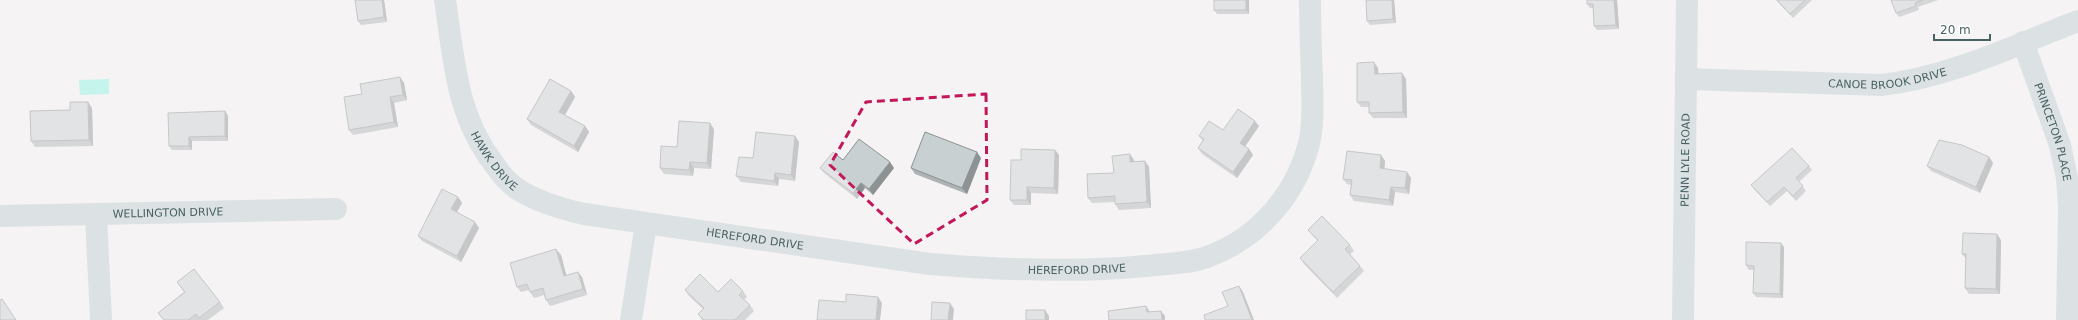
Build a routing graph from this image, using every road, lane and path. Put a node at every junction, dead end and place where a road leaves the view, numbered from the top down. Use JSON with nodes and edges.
{"nodes":[{"id":1,"x":445,"y":0,"type":"edge"},
{"id":2,"x":1310,"y":0,"type":"edge"},
{"id":3,"x":1687,"y":0,"type":"edge"},
{"id":4,"x":2078,"y":21,"type":"edge"},
{"id":5,"x":2023,"y":42,"type":"junction"},
{"id":6,"x":1686,"y":80,"type":"junction"},
{"id":7,"x":336,"y":209,"type":"dead end"},
{"id":8,"x":96,"y":215,"type":"junction"},
{"id":9,"x":0,"y":216,"type":"edge"},
{"id":10,"x":646,"y":224,"type":"junction"},
{"id":11,"x":101,"y":320,"type":"edge"},
{"id":12,"x":631,"y":320,"type":"edge"},
{"id":13,"x":1683,"y":320,"type":"edge"},
{"id":14,"x":2067,"y":320,"type":"edge"}],
"edges":[{"from":1,"to":10,"type":"street","name":"HAWK DRIVE"},
{"from":2,"to":10,"type":"street","name":"HEREFORD DRIVE"},
{"from":3,"to":6,"type":"street","name":"PENN LYLE ROAD"},
{"from":4,"to":5,"type":"street","name":"CANOE BROOK DRIVE"},
{"from":5,"to":6,"type":"street","name":"CANOE BROOK DRIVE"},
{"from":5,"to":14,"type":"street","name":"PRINCETON PLACE"},
{"from":6,"to":13,"type":"street","name":"PENN LYLE ROAD"},
{"from":7,"to":8,"type":"street","name":"WELLINGTON DRIVE"},
{"from":8,"to":9,"type":"street","name":"WELLINGTON DRIVE"},
{"from":8,"to":11,"type":"street"},
{"from":10,"to":12,"type":"street"}]}
